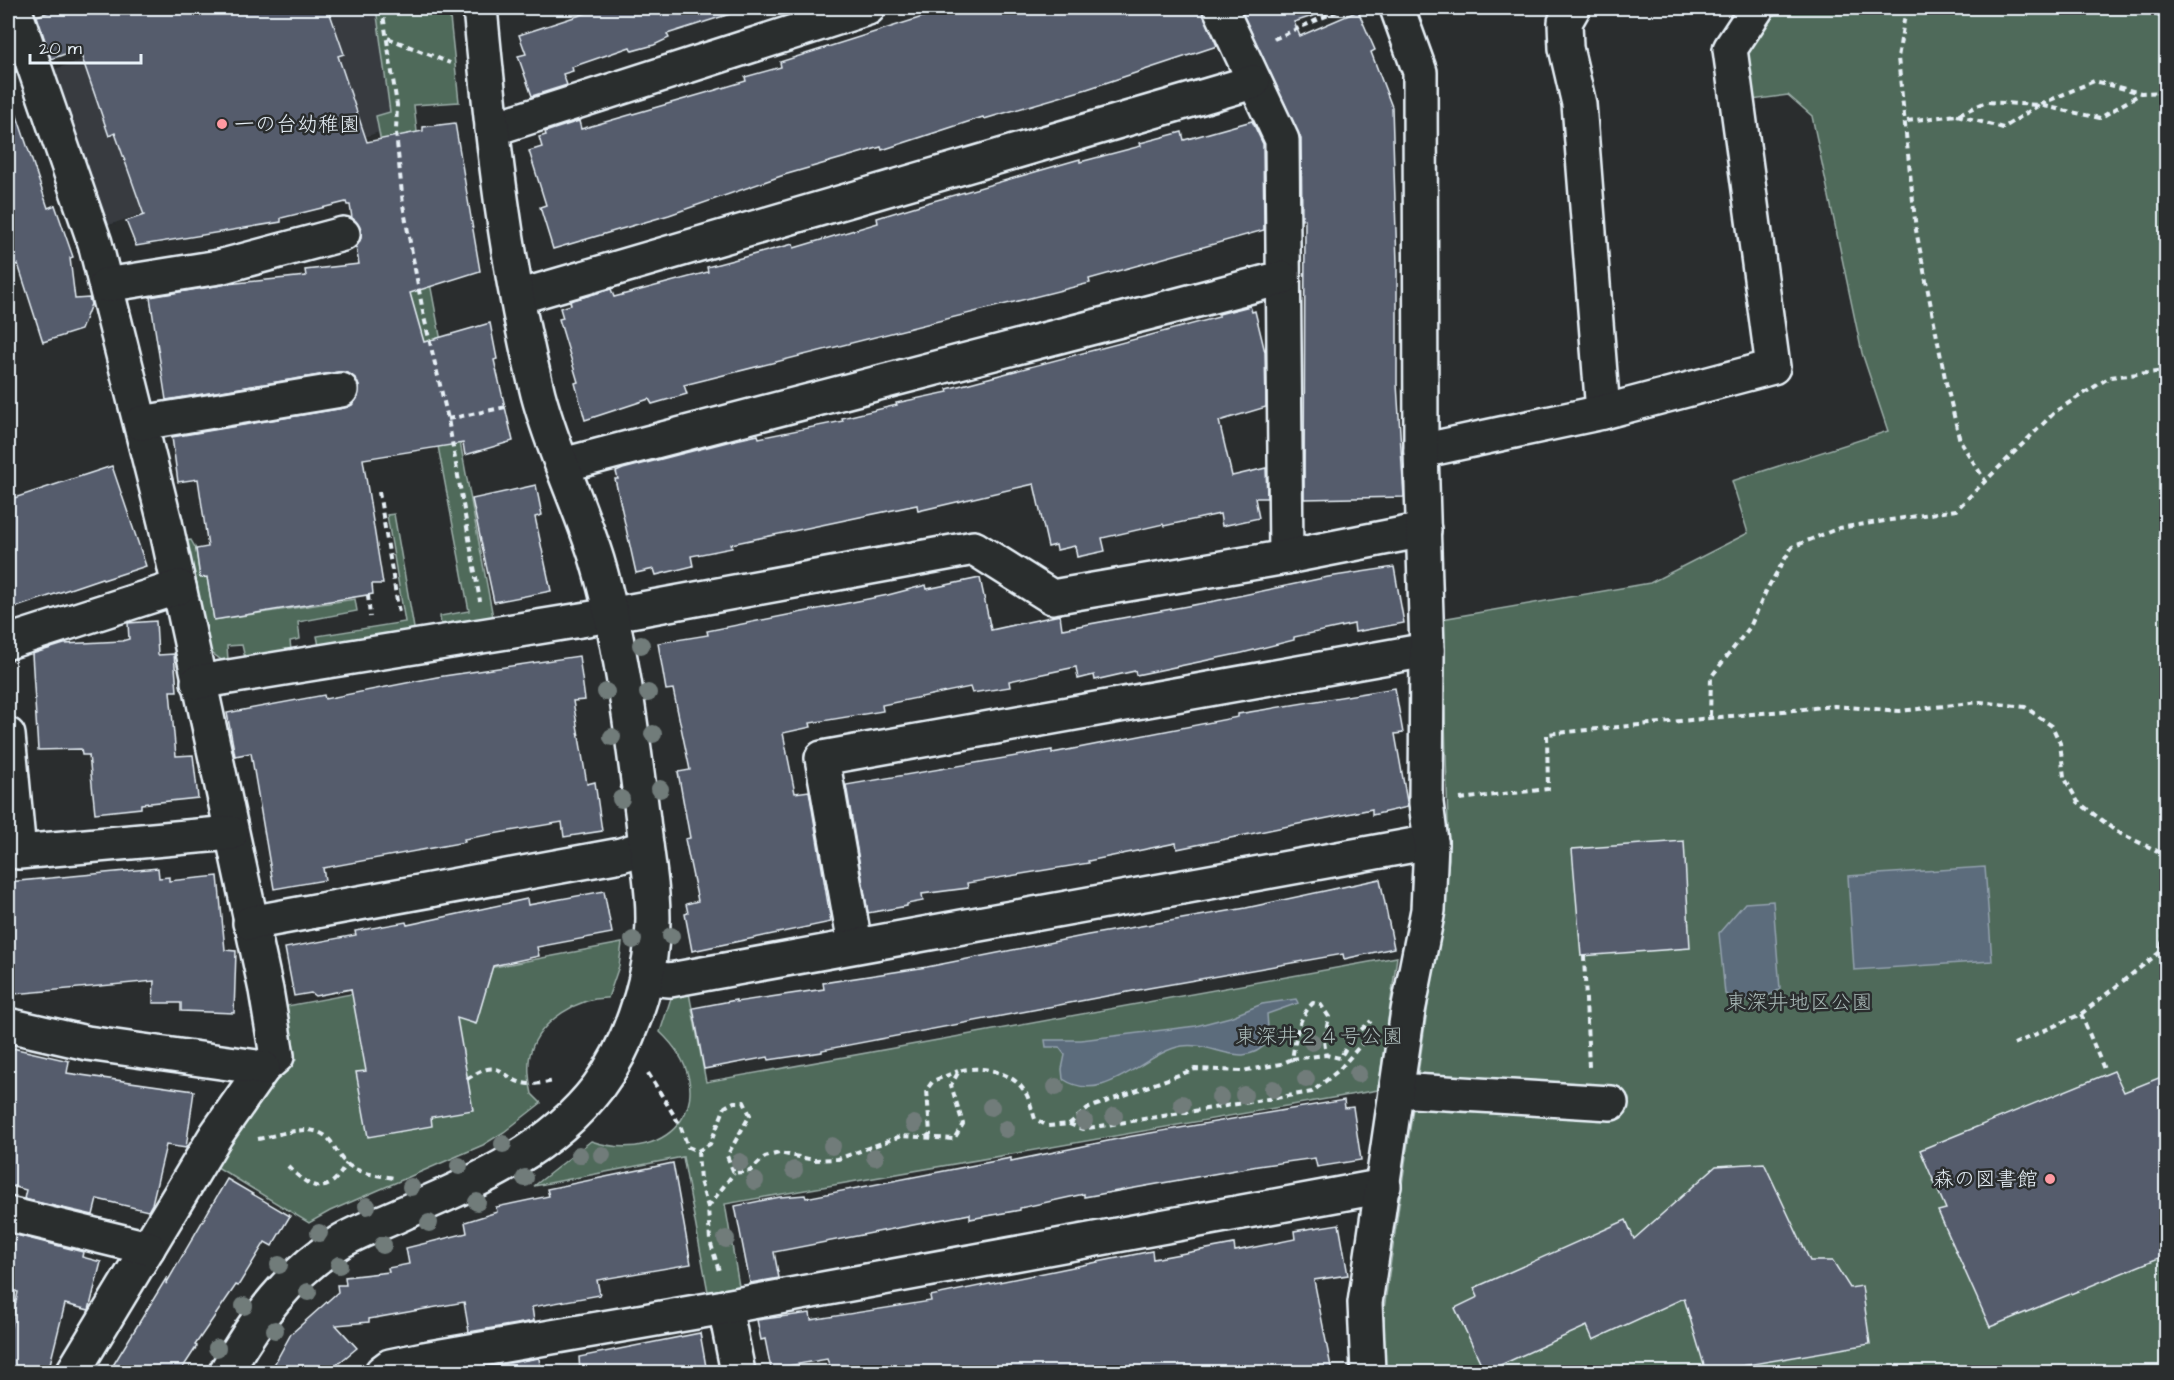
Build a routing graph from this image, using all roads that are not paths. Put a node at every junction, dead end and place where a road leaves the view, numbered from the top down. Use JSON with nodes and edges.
{"nodes":[{"id":1,"x":14,"y":8,"type":"edge"},
{"id":2,"x":480,"y":8,"type":"edge"},
{"id":3,"x":868,"y":8,"type":"edge"},
{"id":4,"x":1220,"y":8,"type":"edge"},
{"id":5,"x":1397,"y":8,"type":"edge"},
{"id":6,"x":1573,"y":8,"type":"edge"},
{"id":7,"x":1757,"y":8,"type":"edge"},
{"id":8,"x":1246,"y":68,"type":"junction"},
{"id":9,"x":492,"y":129,"type":"junction"},
{"id":10,"x":343,"y":234,"type":"dead end"},
{"id":11,"x":1282,"y":278,"type":"junction"},
{"id":12,"x":106,"y":285,"type":"junction"},
{"id":13,"x":518,"y":297,"type":"junction"},
{"id":14,"x":341,"y":390,"type":"dead end"},
{"id":15,"x":1603,"y":412,"type":"junction"},
{"id":16,"x":141,"y":423,"type":"junction"},
{"id":17,"x":1421,"y":451,"type":"junction"},
{"id":18,"x":563,"y":465,"type":"junction"},
{"id":19,"x":1424,"y":530,"type":"junction"},
{"id":20,"x":1286,"y":557,"type":"junction"},
{"id":21,"x":179,"y":587,"type":"junction"},
{"id":22,"x":611,"y":614,"type":"junction"},
{"id":23,"x":8,"y":642,"type":"edge"},
{"id":24,"x":1427,"y":650,"type":"junction"},
{"id":25,"x":198,"y":682,"type":"junction"},
{"id":26,"x":8,"y":735,"type":"edge"},
{"id":27,"x":231,"y":833,"type":"junction"},
{"id":28,"x":1431,"y":842,"type":"junction"},
{"id":29,"x":646,"y":847,"type":"junction"},
{"id":30,"x":250,"y":923,"type":"junction"},
{"id":31,"x":855,"y":945,"type":"junction"},
{"id":32,"x":645,"y":978,"type":"junction"},
{"id":33,"x":8,"y":1025,"type":"edge"},
{"id":34,"x":263,"y":1068,"type":"junction"},
{"id":35,"x":1396,"y":1090,"type":"junction"},
{"id":36,"x":1611,"y":1103,"type":"dead end"},
{"id":37,"x":1384,"y":1186,"type":"junction"},
{"id":38,"x":8,"y":1214,"type":"edge"},
{"id":39,"x":148,"y":1248,"type":"junction"},
{"id":40,"x":726,"y":1307,"type":"junction"},
{"id":41,"x":73,"y":1372,"type":"edge"},
{"id":42,"x":226,"y":1372,"type":"edge"},
{"id":43,"x":382,"y":1372,"type":"edge"},
{"id":44,"x":738,"y":1372,"type":"edge"},
{"id":45,"x":1368,"y":1372,"type":"edge"}],
"edges":[{"from":1,"to":12,"type":"street"},
{"from":2,"to":9,"type":"street"},
{"from":3,"to":9,"type":"street"},
{"from":4,"to":8,"type":"street"},
{"from":5,"to":17,"type":"street"},
{"from":6,"to":15,"type":"street"},
{"from":7,"to":15,"type":"street"},
{"from":8,"to":11,"type":"street"},
{"from":8,"to":13,"type":"street"},
{"from":9,"to":13,"type":"street"},
{"from":10,"to":12,"type":"street"},
{"from":11,"to":18,"type":"street"},
{"from":11,"to":20,"type":"street"},
{"from":12,"to":16,"type":"street"},
{"from":13,"to":18,"type":"street"},
{"from":14,"to":16,"type":"street"},
{"from":15,"to":17,"type":"street"},
{"from":16,"to":21,"type":"street"},
{"from":17,"to":19,"type":"street"},
{"from":18,"to":22,"type":"street"},
{"from":19,"to":20,"type":"street"},
{"from":19,"to":24,"type":"street"},
{"from":20,"to":22,"type":"street"},
{"from":21,"to":23,"type":"street"},
{"from":21,"to":25,"type":"street"},
{"from":22,"to":25,"type":"street"},
{"from":22,"to":29,"type":"street"},
{"from":24,"to":28,"type":"street"},
{"from":24,"to":31,"type":"street"},
{"from":25,"to":27,"type":"street"},
{"from":26,"to":27,"type":"street"},
{"from":27,"to":30,"type":"street"},
{"from":28,"to":31,"type":"street"},
{"from":28,"to":35,"type":"street"},
{"from":29,"to":30,"type":"street"},
{"from":29,"to":32,"type":"street"},
{"from":30,"to":34,"type":"street"},
{"from":31,"to":32,"type":"street"},
{"from":32,"to":42,"type":"street"},
{"from":33,"to":34,"type":"street"},
{"from":34,"to":39,"type":"street"},
{"from":35,"to":36,"type":"street"},
{"from":35,"to":37,"type":"street"},
{"from":37,"to":40,"type":"street"},
{"from":37,"to":45,"type":"street"},
{"from":38,"to":39,"type":"street"},
{"from":39,"to":41,"type":"street"},
{"from":40,"to":43,"type":"street"},
{"from":40,"to":44,"type":"street"}]}
